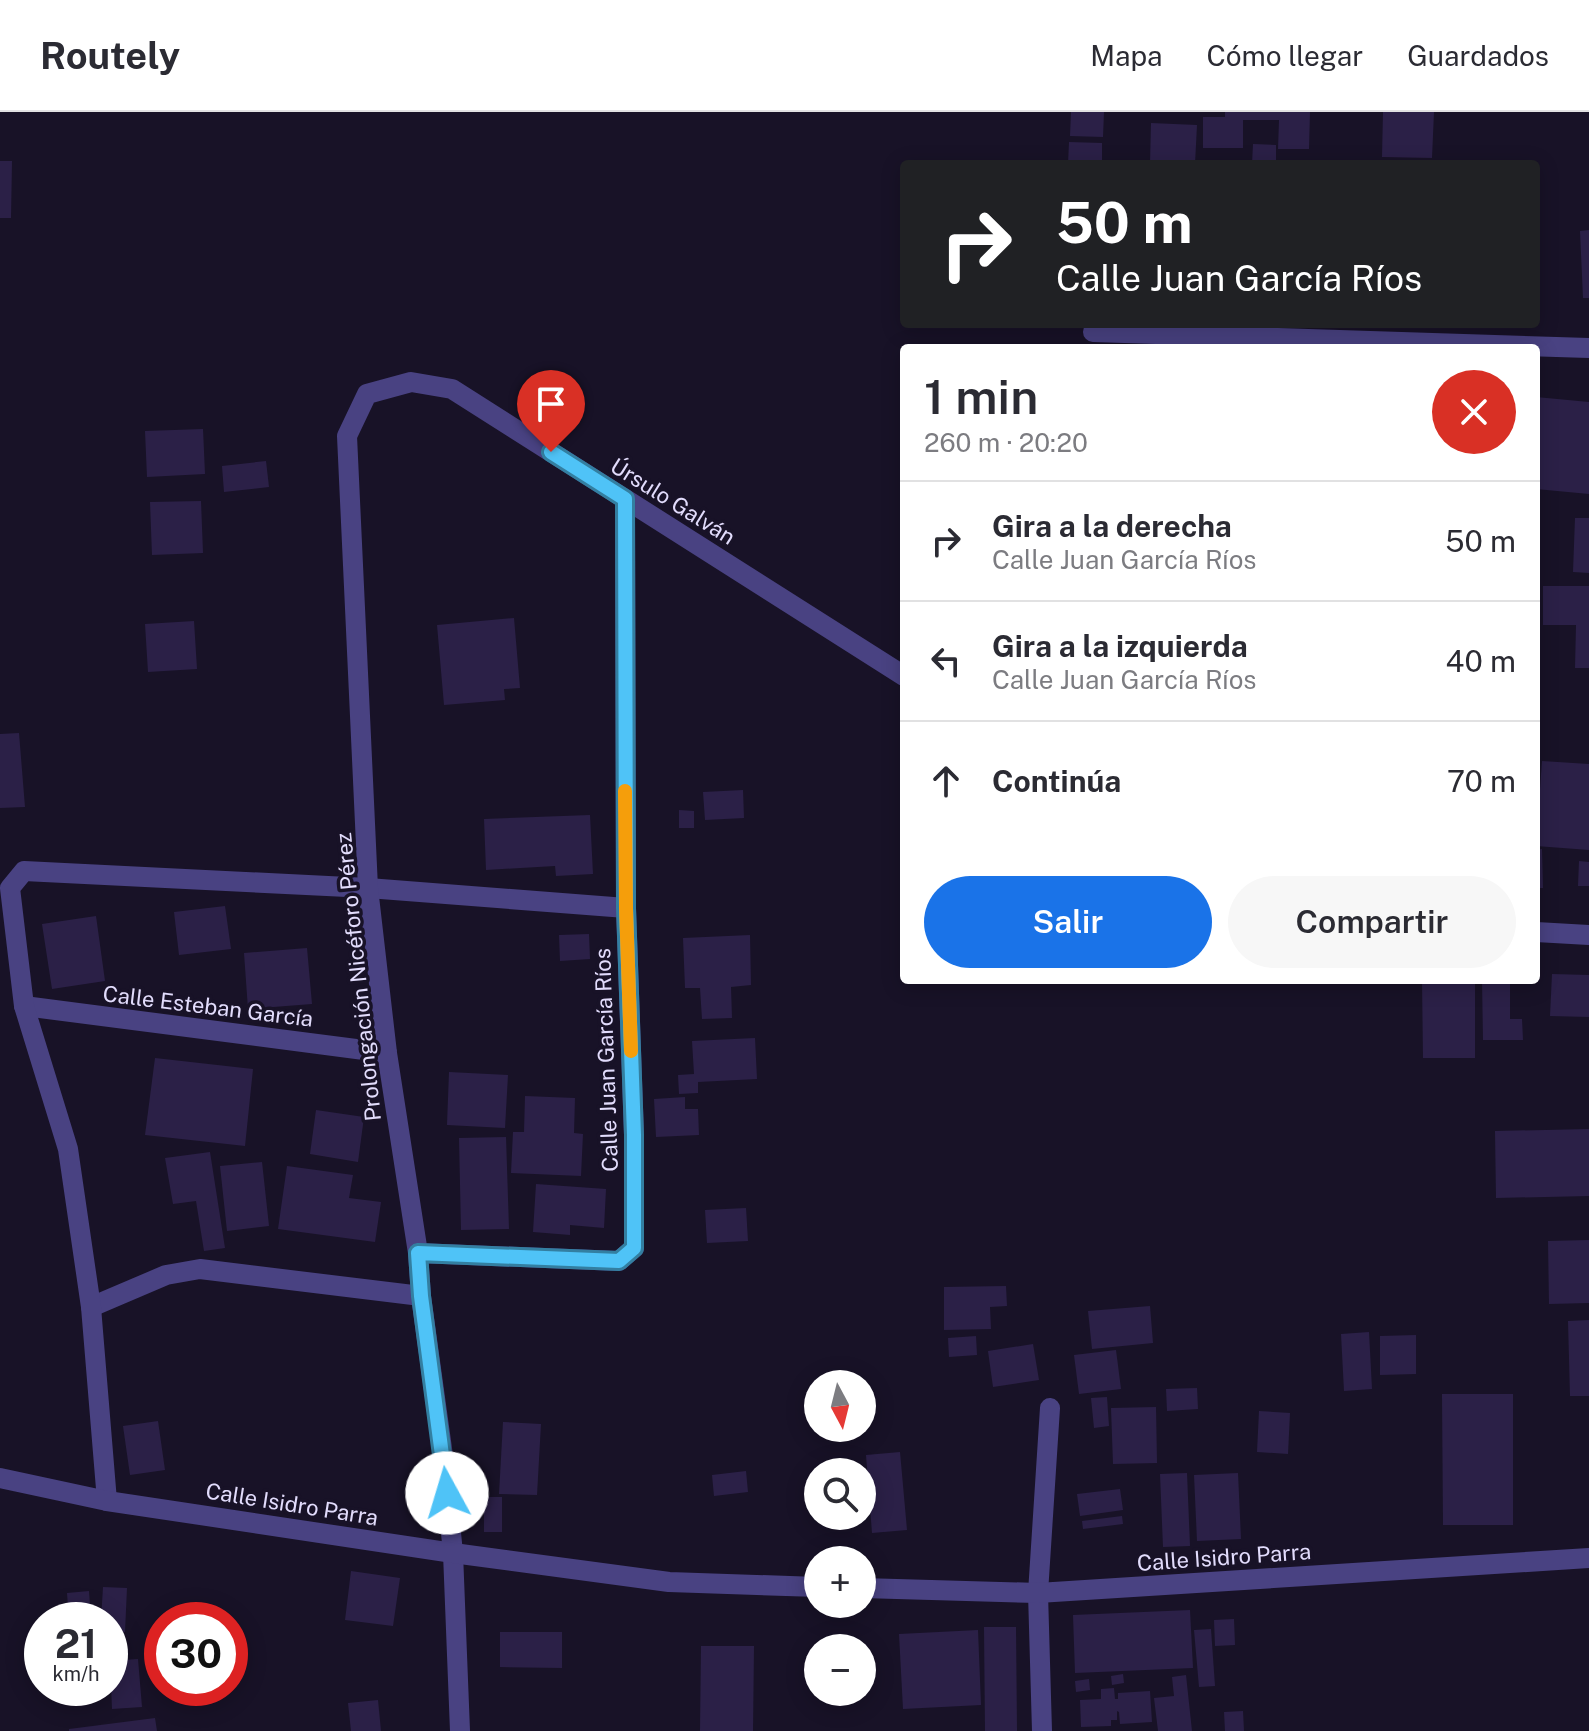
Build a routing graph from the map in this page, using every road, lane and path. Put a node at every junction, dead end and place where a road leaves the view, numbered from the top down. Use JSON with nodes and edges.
{"nodes":[{"id":1,"x":1093,"y":332,"type":"dead end"},
{"id":2,"x":1465,"y":344,"type":"edge"},
{"id":3,"x":1540,"y":346,"type":"edge"},
{"id":4,"x":1589,"y":348,"type":"edge"},
{"id":5,"x":411,"y":382,"type":"joint"},
{"id":6,"x":625,"y":499,"type":"junction"},
{"id":7,"x":900,"y":673,"type":"edge"},
{"id":8,"x":368,"y":888,"type":"junction"},
{"id":9,"x":626,"y":908,"type":"junction"},
{"id":10,"x":1540,"y":932,"type":"edge"},
{"id":11,"x":1589,"y":935,"type":"edge"},
{"id":12,"x":24,"y":1006,"type":"junction"},
{"id":13,"x":387,"y":1053,"type":"junction"},
{"id":14,"x":418,"y":1253,"type":"junction"},
{"id":15,"x":421,"y":1296,"type":"junction"},
{"id":16,"x":91,"y":1307,"type":"junction"},
{"id":17,"x":1050,"y":1408,"type":"dead end"},
{"id":18,"x":0,"y":1478,"type":"edge"},
{"id":19,"x":107,"y":1501,"type":"junction"},
{"id":20,"x":453,"y":1553,"type":"junction"},
{"id":21,"x":1589,"y":1558,"type":"edge"},
{"id":22,"x":804,"y":1587,"type":"edge"},
{"id":23,"x":876,"y":1588,"type":"edge"},
{"id":24,"x":1038,"y":1593,"type":"junction"},
{"id":25,"x":460,"y":1731,"type":"edge"},
{"id":26,"x":1042,"y":1731,"type":"edge"}],
"edges":[{"from":1,"to":2,"type":"street"},
{"from":3,"to":4,"type":"street"},
{"from":5,"to":6,"type":"street","name":"Úrsulo Galván"},
{"from":5,"to":8,"type":"street","name":"Prolongación Nicéforo Pérez"},
{"from":6,"to":7,"type":"street","name":"Úrsulo Galván"},
{"from":6,"to":9,"type":"street"},
{"from":8,"to":9,"type":"street"},
{"from":8,"to":12,"type":"street"},
{"from":8,"to":13,"type":"street","name":"Prolongación Nicéforo Pérez"},
{"from":9,"to":14,"type":"street","name":"Calle Juan García Ríos"},
{"from":10,"to":11,"type":"street"},
{"from":12,"to":13,"type":"street","name":"Calle Esteban García"},
{"from":12,"to":16,"type":"street"},
{"from":13,"to":14,"type":"street","name":"Prolongación Nicéforo Pérez"},
{"from":14,"to":15,"type":"street","name":"Prolongación Nicéforo Pérez"},
{"from":15,"to":16,"type":"street"},
{"from":15,"to":20,"type":"street","name":"Prolongación Nicéforo Pérez"},
{"from":16,"to":19,"type":"street"},
{"from":17,"to":24,"type":"street"},
{"from":18,"to":19,"type":"street","name":"Calle Isidro Parra"},
{"from":19,"to":20,"type":"street","name":"Calle Isidro Parra"},
{"from":20,"to":22,"type":"street","name":"Calle Isidro Parra"},
{"from":20,"to":25,"type":"street","name":"Prolongación Nicéforo Pérez"},
{"from":21,"to":24,"type":"street","name":"Calle Isidro Parra"},
{"from":23,"to":24,"type":"street","name":"Calle Isidro Parra"},
{"from":24,"to":26,"type":"street"}]}
